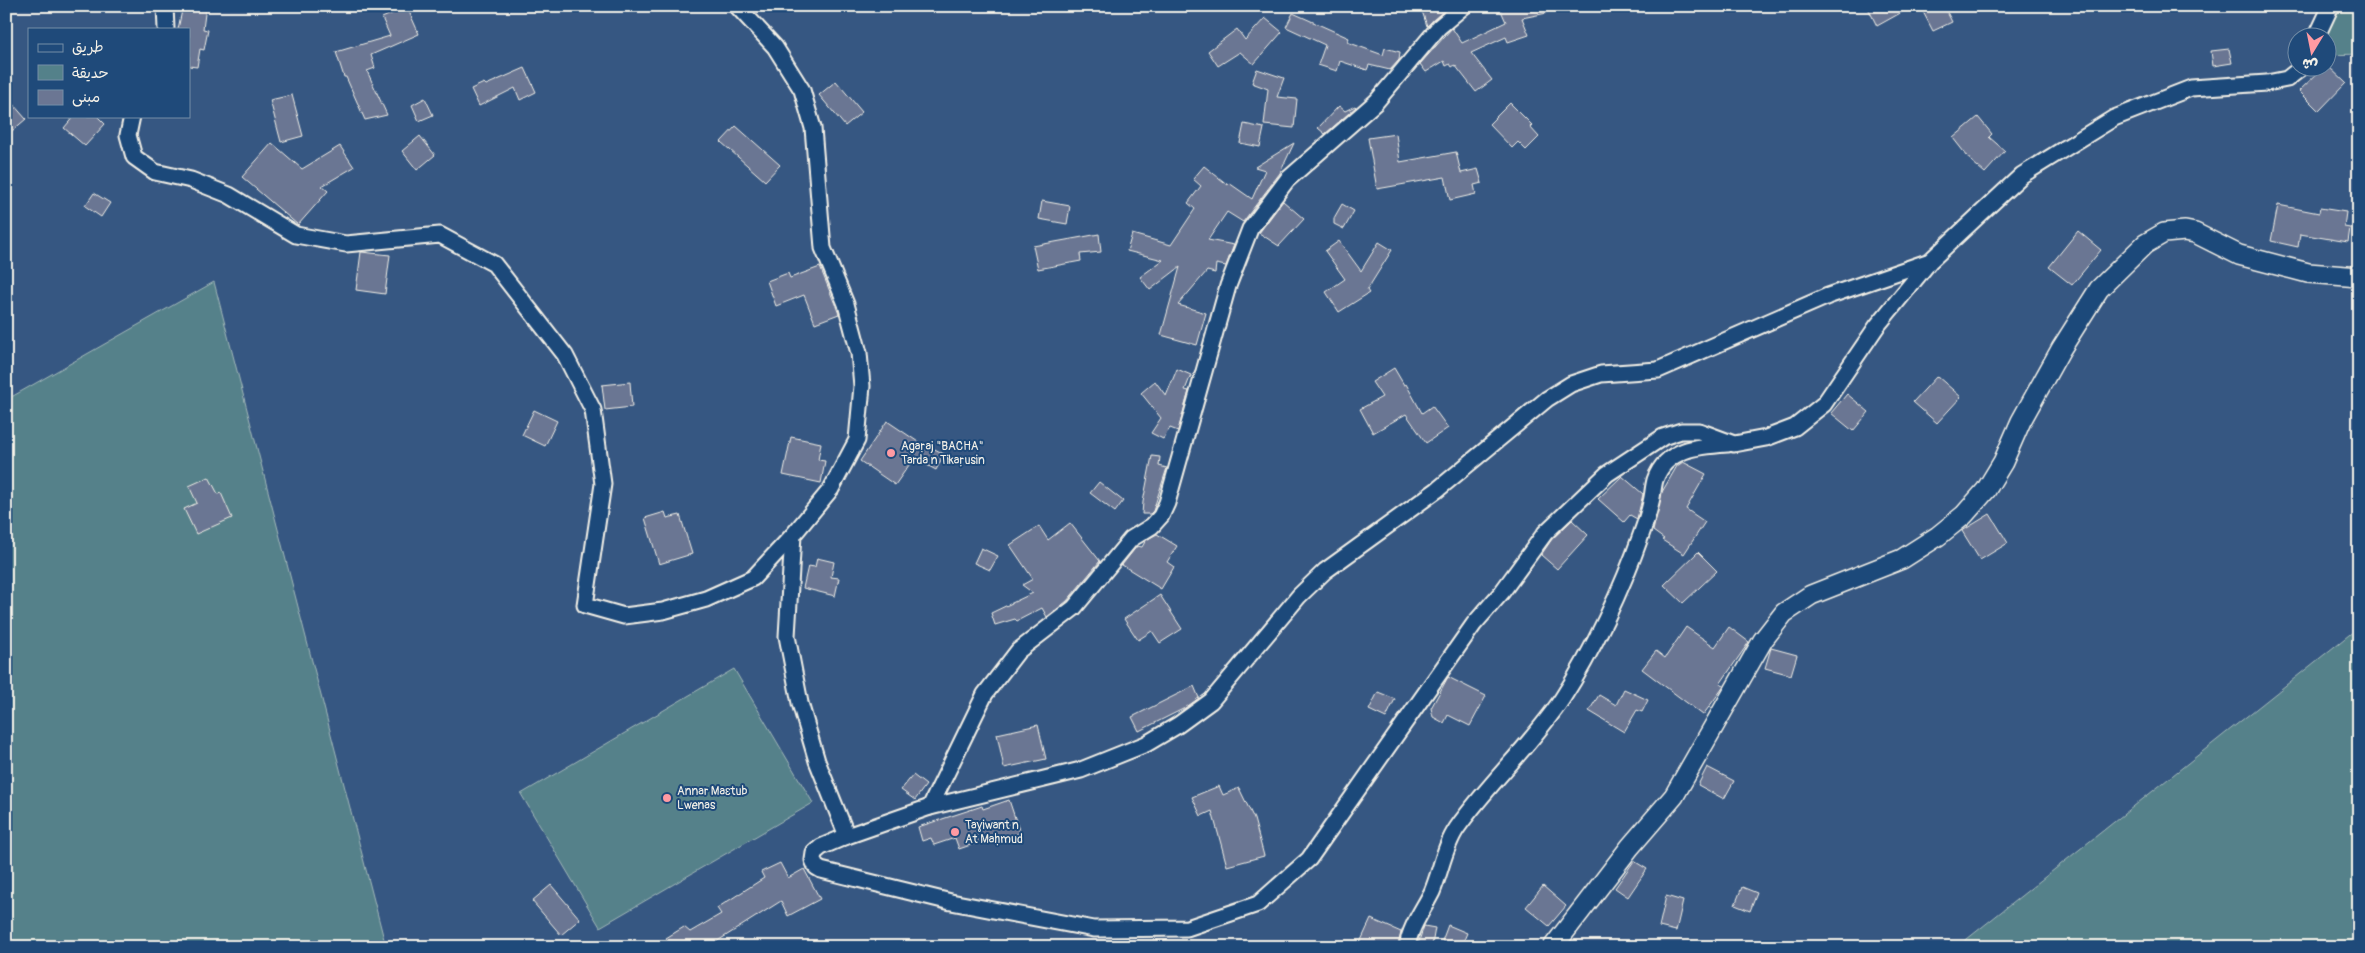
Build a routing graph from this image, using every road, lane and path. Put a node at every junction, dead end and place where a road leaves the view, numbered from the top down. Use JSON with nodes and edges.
{"nodes":[{"id":1,"x":165,"y":6,"type":"edge"},
{"id":2,"x":737,"y":6,"type":"edge"},
{"id":3,"x":1464,"y":6,"type":"edge"},
{"id":4,"x":2331,"y":6,"type":"edge"},
{"id":5,"x":166,"y":28,"type":"edge"},
{"id":6,"x":2321,"y":28,"type":"edge"},
{"id":7,"x":2288,"y":78,"type":"edge"},
{"id":8,"x":132,"y":118,"type":"edge"},
{"id":9,"x":1930,"y":261,"type":"junction"},
{"id":10,"x":2359,"y":277,"type":"edge"},
{"id":11,"x":1734,"y":444,"type":"junction"},
{"id":12,"x":794,"y":535,"type":"junction"},
{"id":13,"x":930,"y":806,"type":"junction"},
{"id":14,"x":847,"y":836,"type":"junction"},
{"id":15,"x":1407,"y":947,"type":"edge"},
{"id":16,"x":1553,"y":947,"type":"edge"}],
"edges":[{"from":1,"to":5,"type":"street"},
{"from":2,"to":12,"type":"street"},
{"from":3,"to":13,"type":"street"},
{"from":4,"to":6,"type":"street"},
{"from":7,"to":9,"type":"street"},
{"from":8,"to":12,"type":"street"},
{"from":9,"to":11,"type":"street"},
{"from":9,"to":13,"type":"street"},
{"from":10,"to":16,"type":"street"},
{"from":11,"to":14,"type":"street"},
{"from":11,"to":15,"type":"street"},
{"from":12,"to":14,"type":"street"},
{"from":13,"to":14,"type":"street"}]}
